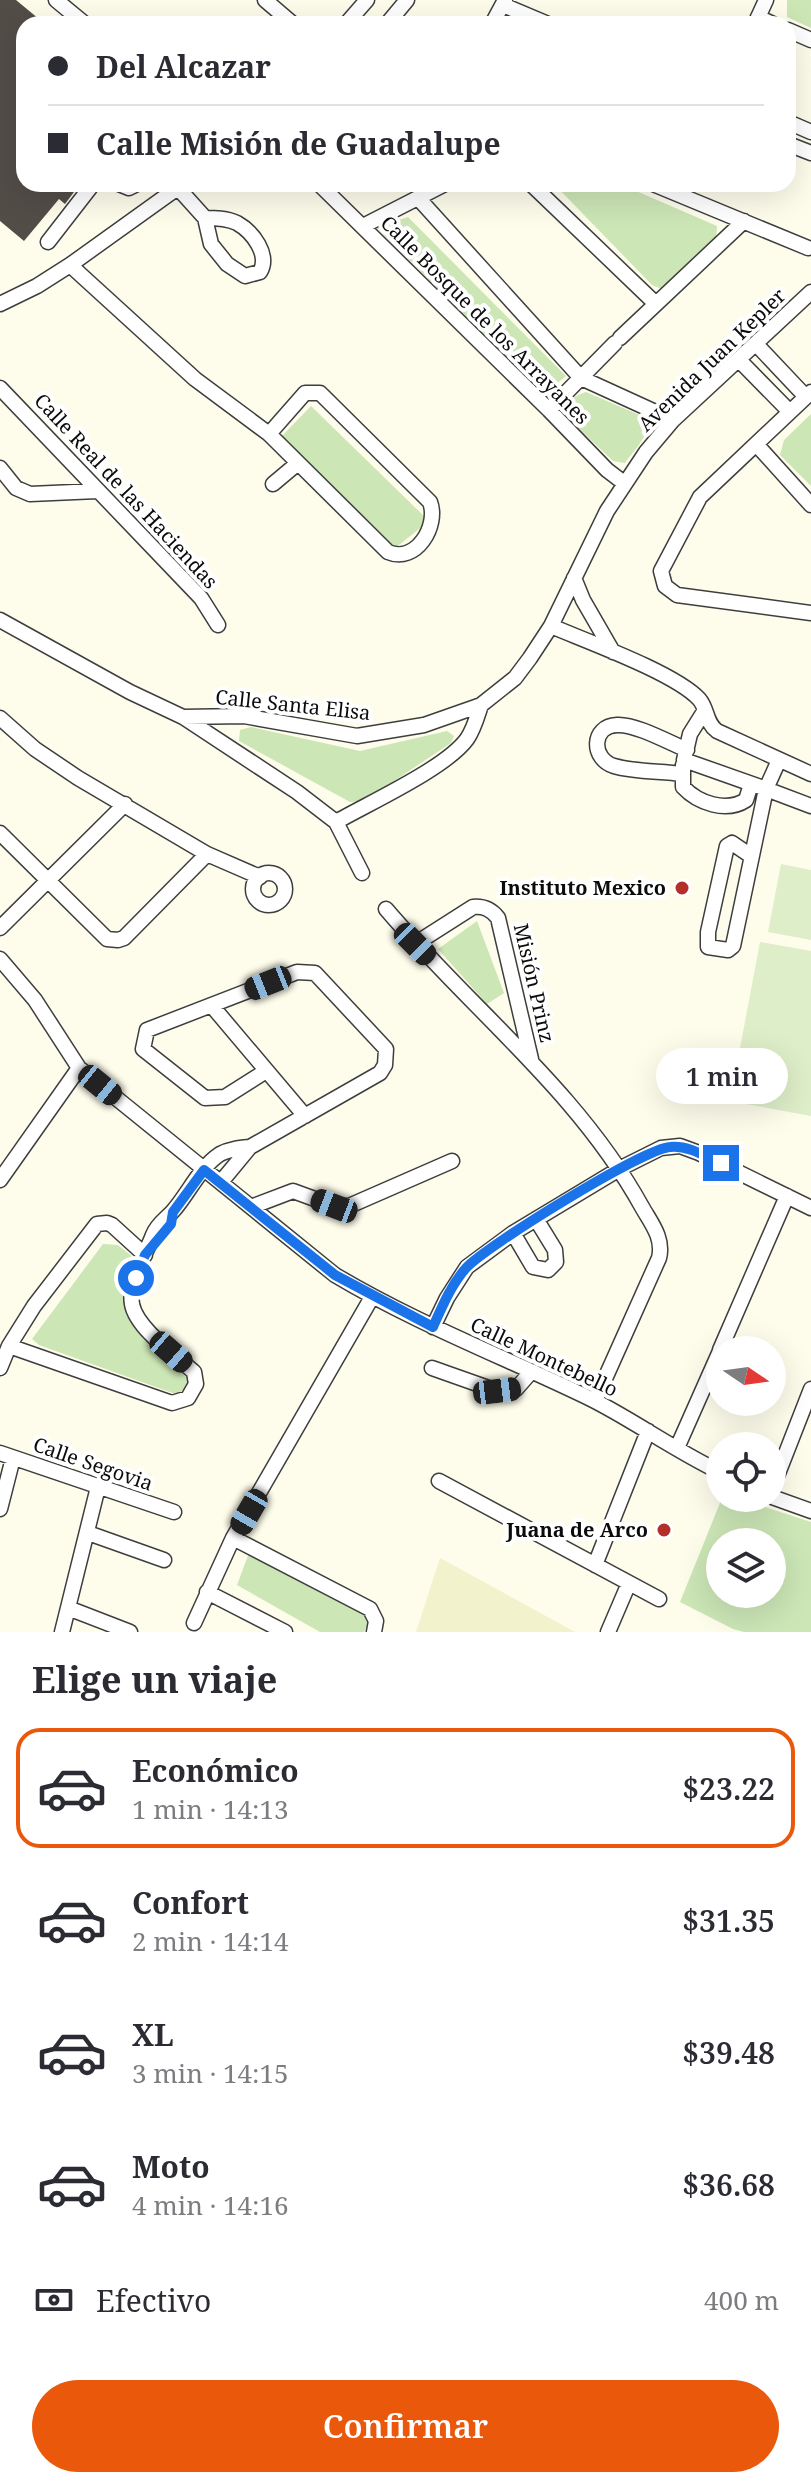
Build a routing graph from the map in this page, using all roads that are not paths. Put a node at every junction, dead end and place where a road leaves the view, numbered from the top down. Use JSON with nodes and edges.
{"nodes":[{"id":1,"x":56,"y":0,"type":"edge"},
{"id":2,"x":265,"y":0,"type":"edge"},
{"id":3,"x":367,"y":0,"type":"edge"},
{"id":4,"x":407,"y":0,"type":"edge"},
{"id":5,"x":504,"y":2,"type":"edge"},
{"id":6,"x":75,"y":16,"type":"edge"},
{"id":7,"x":284,"y":16,"type":"edge"},
{"id":8,"x":353,"y":16,"type":"edge"},
{"id":9,"x":394,"y":16,"type":"edge"},
{"id":10,"x":532,"y":16,"type":"edge"},
{"id":11,"x":87,"y":192,"type":"edge"},
{"id":12,"x":173,"y":192,"type":"edge"},
{"id":13,"x":186,"y":192,"type":"edge"},
{"id":14,"x":327,"y":192,"type":"edge"},
{"id":15,"x":431,"y":192,"type":"edge"},
{"id":16,"x":539,"y":192,"type":"edge"},
{"id":17,"x":673,"y":192,"type":"edge"},
{"id":18,"x":419,"y":199,"type":"junction"},
{"id":19,"x":205,"y":218,"type":"junction"},
{"id":20,"x":744,"y":221,"type":"junction"},
{"id":21,"x":363,"y":226,"type":"junction"},
{"id":22,"x":48,"y":242,"type":"dead end"},
{"id":23,"x":808,"y":248,"type":"dead end"},
{"id":24,"x":70,"y":265,"type":"junction"},
{"id":25,"x":811,"y":292,"type":"edge"},
{"id":26,"x":0,"y":304,"type":"edge"},
{"id":27,"x":656,"y":304,"type":"junction"},
{"id":28,"x":756,"y":344,"type":"junction"},
{"id":29,"x":739,"y":360,"type":"junction"},
{"id":30,"x":581,"y":378,"type":"junction"},
{"id":31,"x":0,"y":388,"type":"edge"},
{"id":32,"x":808,"y":394,"type":"edge"},
{"id":33,"x":549,"y":410,"type":"junction"},
{"id":34,"x":790,"y":412,"type":"junction"},
{"id":35,"x":673,"y":420,"type":"junction"},
{"id":36,"x":269,"y":434,"type":"junction"},
{"id":37,"x":756,"y":444,"type":"junction"},
{"id":38,"x":298,"y":463,"type":"junction"},
{"id":39,"x":0,"y":468,"type":"edge"},
{"id":40,"x":624,"y":483,"type":"junction"},
{"id":41,"x":273,"y":484,"type":"dead end"},
{"id":42,"x":97,"y":491,"type":"junction"},
{"id":43,"x":811,"y":505,"type":"edge"},
{"id":44,"x":574,"y":578,"type":"junction"},
{"id":45,"x":811,"y":613,"type":"edge"},
{"id":46,"x":0,"y":620,"type":"edge"},
{"id":47,"x":218,"y":625,"type":"dead end"},
{"id":48,"x":551,"y":626,"type":"junction"},
{"id":49,"x":613,"y":652,"type":"junction"},
{"id":50,"x":481,"y":705,"type":"junction"},
{"id":51,"x":705,"y":710,"type":"junction"},
{"id":52,"x":183,"y":717,"type":"junction"},
{"id":53,"x":0,"y":718,"type":"edge"},
{"id":54,"x":779,"y":760,"type":"junction"},
{"id":55,"x":684,"y":761,"type":"junction"},
{"id":56,"x":811,"y":774,"type":"edge"},
{"id":57,"x":758,"y":786,"type":"junction"},
{"id":58,"x":125,"y":804,"type":"junction"},
{"id":59,"x":811,"y":806,"type":"edge"},
{"id":60,"x":336,"y":822,"type":"junction"},
{"id":61,"x":0,"y":833,"type":"edge"},
{"id":62,"x":207,"y":854,"type":"junction"},
{"id":63,"x":751,"y":856,"type":"junction"},
{"id":64,"x":362,"y":873,"type":"dead end"},
{"id":65,"x":260,"y":877,"type":"dead end"},
{"id":66,"x":48,"y":879,"type":"junction"},
{"id":67,"x":386,"y":909,"type":"dead end"},
{"id":68,"x":0,"y":928,"type":"edge"},
{"id":69,"x":415,"y":944,"type":"junction"},
{"id":70,"x":0,"y":959,"type":"edge"},
{"id":71,"x":212,"y":1006,"type":"junction"},
{"id":72,"x":532,"y":1059,"type":"junction"},
{"id":73,"x":79,"y":1068,"type":"junction"},
{"id":74,"x":266,"y":1071,"type":"junction"},
{"id":75,"x":305,"y":1116,"type":"junction"},
{"id":76,"x":250,"y":1147,"type":"junction"},
{"id":77,"x":452,"y":1161,"type":"dead end"},
{"id":78,"x":621,"y":1168,"type":"junction"},
{"id":79,"x":204,"y":1170,"type":"junction"},
{"id":80,"x":0,"y":1180,"type":"edge"},
{"id":81,"x":221,"y":1182,"type":"junction"},
{"id":82,"x":787,"y":1196,"type":"junction"},
{"id":83,"x":251,"y":1207,"type":"junction"},
{"id":84,"x":811,"y":1208,"type":"edge"},
{"id":85,"x":536,"y":1219,"type":"junction"},
{"id":86,"x":513,"y":1233,"type":"junction"},
{"id":87,"x":149,"y":1249,"type":"junction"},
{"id":88,"x":372,"y":1297,"type":"junction"},
{"id":89,"x":433,"y":1327,"type":"junction"},
{"id":90,"x":726,"y":1336,"type":"edge"},
{"id":91,"x":9,"y":1346,"type":"junction"},
{"id":92,"x":0,"y":1368,"type":"edge"},
{"id":93,"x":432,"y":1368,"type":"dead end"},
{"id":94,"x":531,"y":1372,"type":"junction"},
{"id":95,"x":706,"y":1382,"type":"edge"},
{"id":96,"x":811,"y":1389,"type":"edge"},
{"id":97,"x":595,"y":1401,"type":"junction"},
{"id":98,"x":648,"y":1431,"type":"junction"},
{"id":99,"x":677,"y":1448,"type":"junction"},
{"id":100,"x":786,"y":1453,"type":"edge"},
{"id":101,"x":7,"y":1456,"type":"edge"},
{"id":102,"x":706,"y":1464,"type":"edge"},
{"id":103,"x":439,"y":1481,"type":"dead end"},
{"id":104,"x":98,"y":1487,"type":"junction"},
{"id":105,"x":786,"y":1502,"type":"edge"},
{"id":106,"x":0,"y":1509,"type":"edge"},
{"id":107,"x":811,"y":1511,"type":"edge"},
{"id":108,"x":174,"y":1512,"type":"dead end"},
{"id":109,"x":88,"y":1533,"type":"junction"},
{"id":110,"x":233,"y":1538,"type":"junction"},
{"id":111,"x":164,"y":1560,"type":"dead end"},
{"id":112,"x":595,"y":1565,"type":"junction"},
{"id":113,"x":629,"y":1583,"type":"junction"},
{"id":114,"x":207,"y":1592,"type":"junction"},
{"id":115,"x":659,"y":1599,"type":"dead end"},
{"id":116,"x":68,"y":1608,"type":"junction"},
{"id":117,"x":194,"y":1623,"type":"dead end"},
{"id":118,"x":375,"y":1629,"type":"edge"},
{"id":119,"x":62,"y":1632,"type":"edge"},
{"id":120,"x":130,"y":1632,"type":"edge"},
{"id":121,"x":285,"y":1632,"type":"edge"},
{"id":122,"x":608,"y":1632,"type":"edge"}],
"edges":[{"from":1,"to":6,"type":"street"},
{"from":2,"to":7,"type":"street"},
{"from":3,"to":8,"type":"street"},
{"from":4,"to":9,"type":"street"},
{"from":5,"to":10,"type":"street"},
{"from":11,"to":22,"type":"street"},
{"from":12,"to":24,"type":"street"},
{"from":13,"to":19,"type":"street"},
{"from":14,"to":21,"type":"street","name":"Calle Bosque de los Arrayanes"},
{"from":15,"to":18,"type":"street"},
{"from":16,"to":27,"type":"street"},
{"from":17,"to":20,"type":"street"},
{"from":18,"to":21,"type":"street"},
{"from":18,"to":30,"type":"street"},
{"from":19,"to":19,"type":"street"},
{"from":20,"to":23,"type":"street"},
{"from":20,"to":27,"type":"street"},
{"from":21,"to":33,"type":"street","name":"Calle Bosque de los Arrayanes"},
{"from":24,"to":26,"type":"street"},
{"from":24,"to":36,"type":"street"},
{"from":25,"to":28,"type":"street","name":"Avenida Juan Kepler"},
{"from":27,"to":30,"type":"street"},
{"from":28,"to":29,"type":"street","name":"Avenida Juan Kepler"},
{"from":28,"to":32,"type":"street"},
{"from":29,"to":34,"type":"street"},
{"from":29,"to":35,"type":"street","name":"Avenida Juan Kepler"},
{"from":30,"to":33,"type":"street"},
{"from":30,"to":35,"type":"street"},
{"from":31,"to":42,"type":"street","name":"Calle Real de las Haciendas"},
{"from":32,"to":34,"type":"street"},
{"from":33,"to":40,"type":"street","name":"Calle Bosque de los Arrayanes"},
{"from":34,"to":37,"type":"street"},
{"from":35,"to":40,"type":"street","name":"Avenida Juan Kepler"},
{"from":36,"to":38,"type":"street"},
{"from":36,"to":38,"type":"street"},
{"from":37,"to":43,"type":"street"},
{"from":37,"to":45,"type":"street"},
{"from":38,"to":41,"type":"street"},
{"from":39,"to":42,"type":"street"},
{"from":40,"to":44,"type":"street","name":"Avenida Juan Kepler"},
{"from":42,"to":47,"type":"street","name":"Calle Real de las Haciendas"},
{"from":44,"to":48,"type":"street","name":"Avenida Juan Kepler"},
{"from":44,"to":49,"type":"street"},
{"from":46,"to":52,"type":"street"},
{"from":48,"to":49,"type":"street"},
{"from":48,"to":50,"type":"street","name":"Calle Santa Elisa"},
{"from":49,"to":51,"type":"street"},
{"from":50,"to":52,"type":"street","name":"Calle Santa Elisa"},
{"from":50,"to":60,"type":"street"},
{"from":51,"to":54,"type":"street"},
{"from":51,"to":55,"type":"street"},
{"from":52,"to":60,"type":"street"},
{"from":53,"to":58,"type":"street"},
{"from":54,"to":56,"type":"street"},
{"from":54,"to":57,"type":"street"},
{"from":55,"to":55,"type":"street"},
{"from":55,"to":57,"type":"street"},
{"from":55,"to":57,"type":"street"},
{"from":57,"to":59,"type":"street"},
{"from":57,"to":63,"type":"street"},
{"from":58,"to":62,"type":"street"},
{"from":58,"to":66,"type":"street"},
{"from":60,"to":64,"type":"street"},
{"from":61,"to":66,"type":"street"},
{"from":62,"to":65,"type":"street"},
{"from":62,"to":66,"type":"street"},
{"from":63,"to":63,"type":"street"},
{"from":66,"to":68,"type":"street"},
{"from":67,"to":69,"type":"street"},
{"from":69,"to":72,"type":"street"},
{"from":69,"to":72,"type":"street","name":"Misión Prinz"},
{"from":70,"to":73,"type":"street","name":"Calle Montebello"},
{"from":71,"to":74,"type":"street"},
{"from":71,"to":74,"type":"street"},
{"from":71,"to":75,"type":"street"},
{"from":72,"to":78,"type":"street"},
{"from":73,"to":79,"type":"street","name":"Calle Montebello"},
{"from":73,"to":80,"type":"street"},
{"from":74,"to":75,"type":"street"},
{"from":75,"to":76,"type":"street"},
{"from":76,"to":79,"type":"street"},
{"from":76,"to":81,"type":"street"},
{"from":77,"to":83,"type":"street"},
{"from":78,"to":82,"type":"street"},
{"from":78,"to":85,"type":"street"},
{"from":78,"to":97,"type":"street"},
{"from":79,"to":81,"type":"street","name":"Calle Montebello"},
{"from":79,"to":87,"type":"street"},
{"from":81,"to":83,"type":"street","name":"Calle Montebello"},
{"from":82,"to":84,"type":"street"},
{"from":82,"to":90,"type":"street"},
{"from":83,"to":88,"type":"street","name":"Calle Montebello"},
{"from":85,"to":86,"type":"street"},
{"from":85,"to":86,"type":"street"},
{"from":86,"to":89,"type":"street"},
{"from":87,"to":91,"type":"street"},
{"from":87,"to":91,"type":"street"},
{"from":88,"to":89,"type":"street","name":"Calle Montebello"},
{"from":88,"to":110,"type":"street"},
{"from":89,"to":94,"type":"street","name":"Calle Montebello"},
{"from":91,"to":92,"type":"street"},
{"from":93,"to":94,"type":"street"},
{"from":94,"to":97,"type":"street","name":"Calle Montebello"},
{"from":95,"to":99,"type":"street"},
{"from":96,"to":100,"type":"street"},
{"from":97,"to":98,"type":"street","name":"Calle Montebello"},
{"from":98,"to":99,"type":"street","name":"Calle Montebello"},
{"from":98,"to":112,"type":"street"},
{"from":99,"to":102,"type":"street","name":"Calle Montebello"},
{"from":101,"to":104,"type":"street","name":"Calle Segovia"},
{"from":101,"to":106,"type":"street"},
{"from":103,"to":112,"type":"street"},
{"from":104,"to":108,"type":"street","name":"Calle Segovia"},
{"from":104,"to":109,"type":"street"},
{"from":105,"to":107,"type":"street"},
{"from":109,"to":111,"type":"street"},
{"from":109,"to":116,"type":"street"},
{"from":110,"to":114,"type":"street"},
{"from":110,"to":118,"type":"street"},
{"from":112,"to":113,"type":"street"},
{"from":113,"to":115,"type":"street"},
{"from":113,"to":122,"type":"street"},
{"from":114,"to":117,"type":"street"},
{"from":114,"to":121,"type":"street"},
{"from":116,"to":119,"type":"street"},
{"from":116,"to":120,"type":"street"}]}
